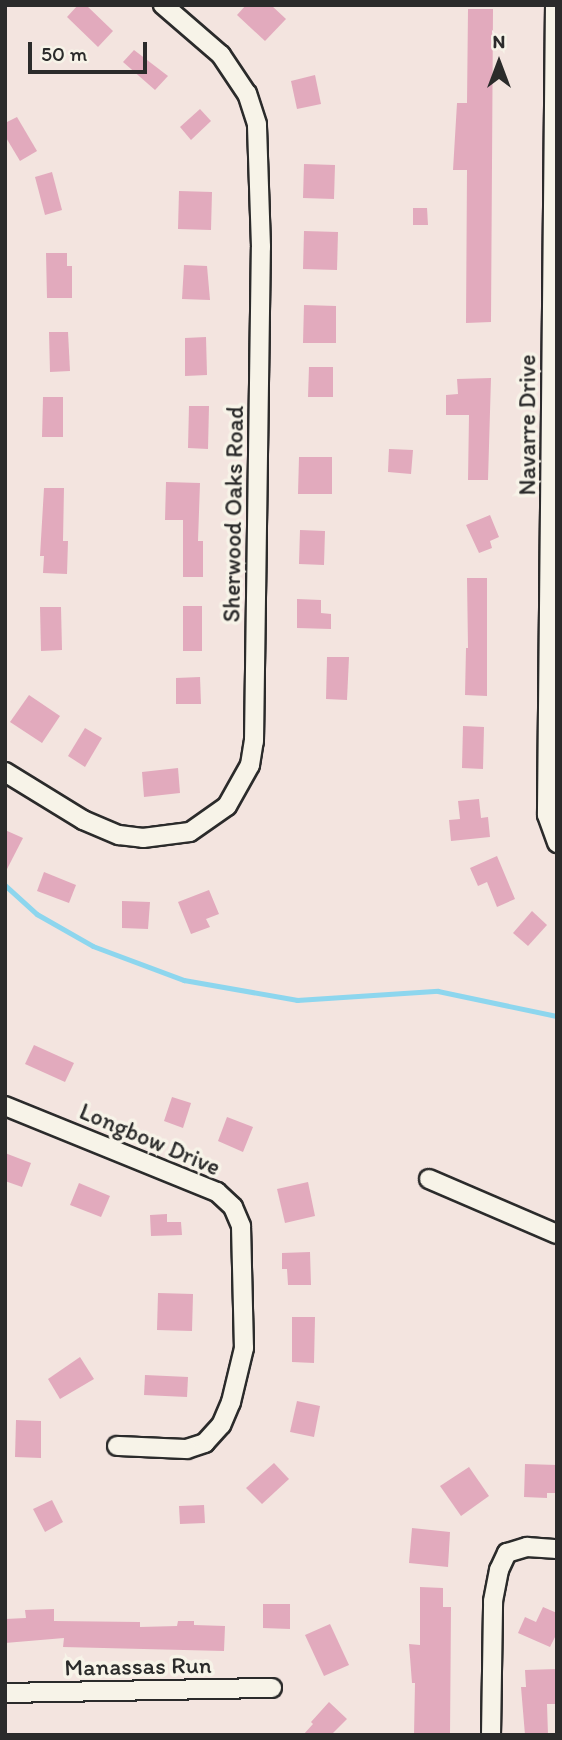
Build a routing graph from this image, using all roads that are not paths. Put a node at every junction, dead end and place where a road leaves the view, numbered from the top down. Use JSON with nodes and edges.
{"nodes":[{"id":1,"x":163,"y":5,"type":"edge"},
{"id":2,"x":555,"y":5,"type":"edge"},
{"id":3,"x":556,"y":50,"type":"edge"},
{"id":4,"x":554,"y":321,"type":"edge"},
{"id":5,"x":554,"y":672,"type":"edge"},
{"id":6,"x":5,"y":772,"type":"edge"},
{"id":7,"x":557,"y":843,"type":"edge"},
{"id":8,"x":5,"y":1106,"type":"edge"},
{"id":9,"x":429,"y":1179,"type":"dead end"},
{"id":10,"x":557,"y":1234,"type":"edge"},
{"id":11,"x":117,"y":1446,"type":"dead end"},
{"id":12,"x":554,"y":1549,"type":"dead end"},
{"id":13,"x":272,"y":1688,"type":"dead end"},
{"id":14,"x":5,"y":1693,"type":"edge"},
{"id":15,"x":491,"y":1735,"type":"edge"}],
"edges":[{"from":1,"to":6,"type":"street","name":"Sherwood Oaks Road"},
{"from":2,"to":3,"type":"street","name":"Navarre Drive"},
{"from":3,"to":4,"type":"street","name":"Navarre Drive"},
{"from":4,"to":5,"type":"street","name":"Navarre Drive"},
{"from":5,"to":7,"type":"street","name":"Navarre Drive"},
{"from":8,"to":11,"type":"street","name":"Longbow Drive"},
{"from":9,"to":10,"type":"street"},
{"from":12,"to":15,"type":"street"},
{"from":13,"to":14,"type":"street","name":"Manassas Run"}]}
